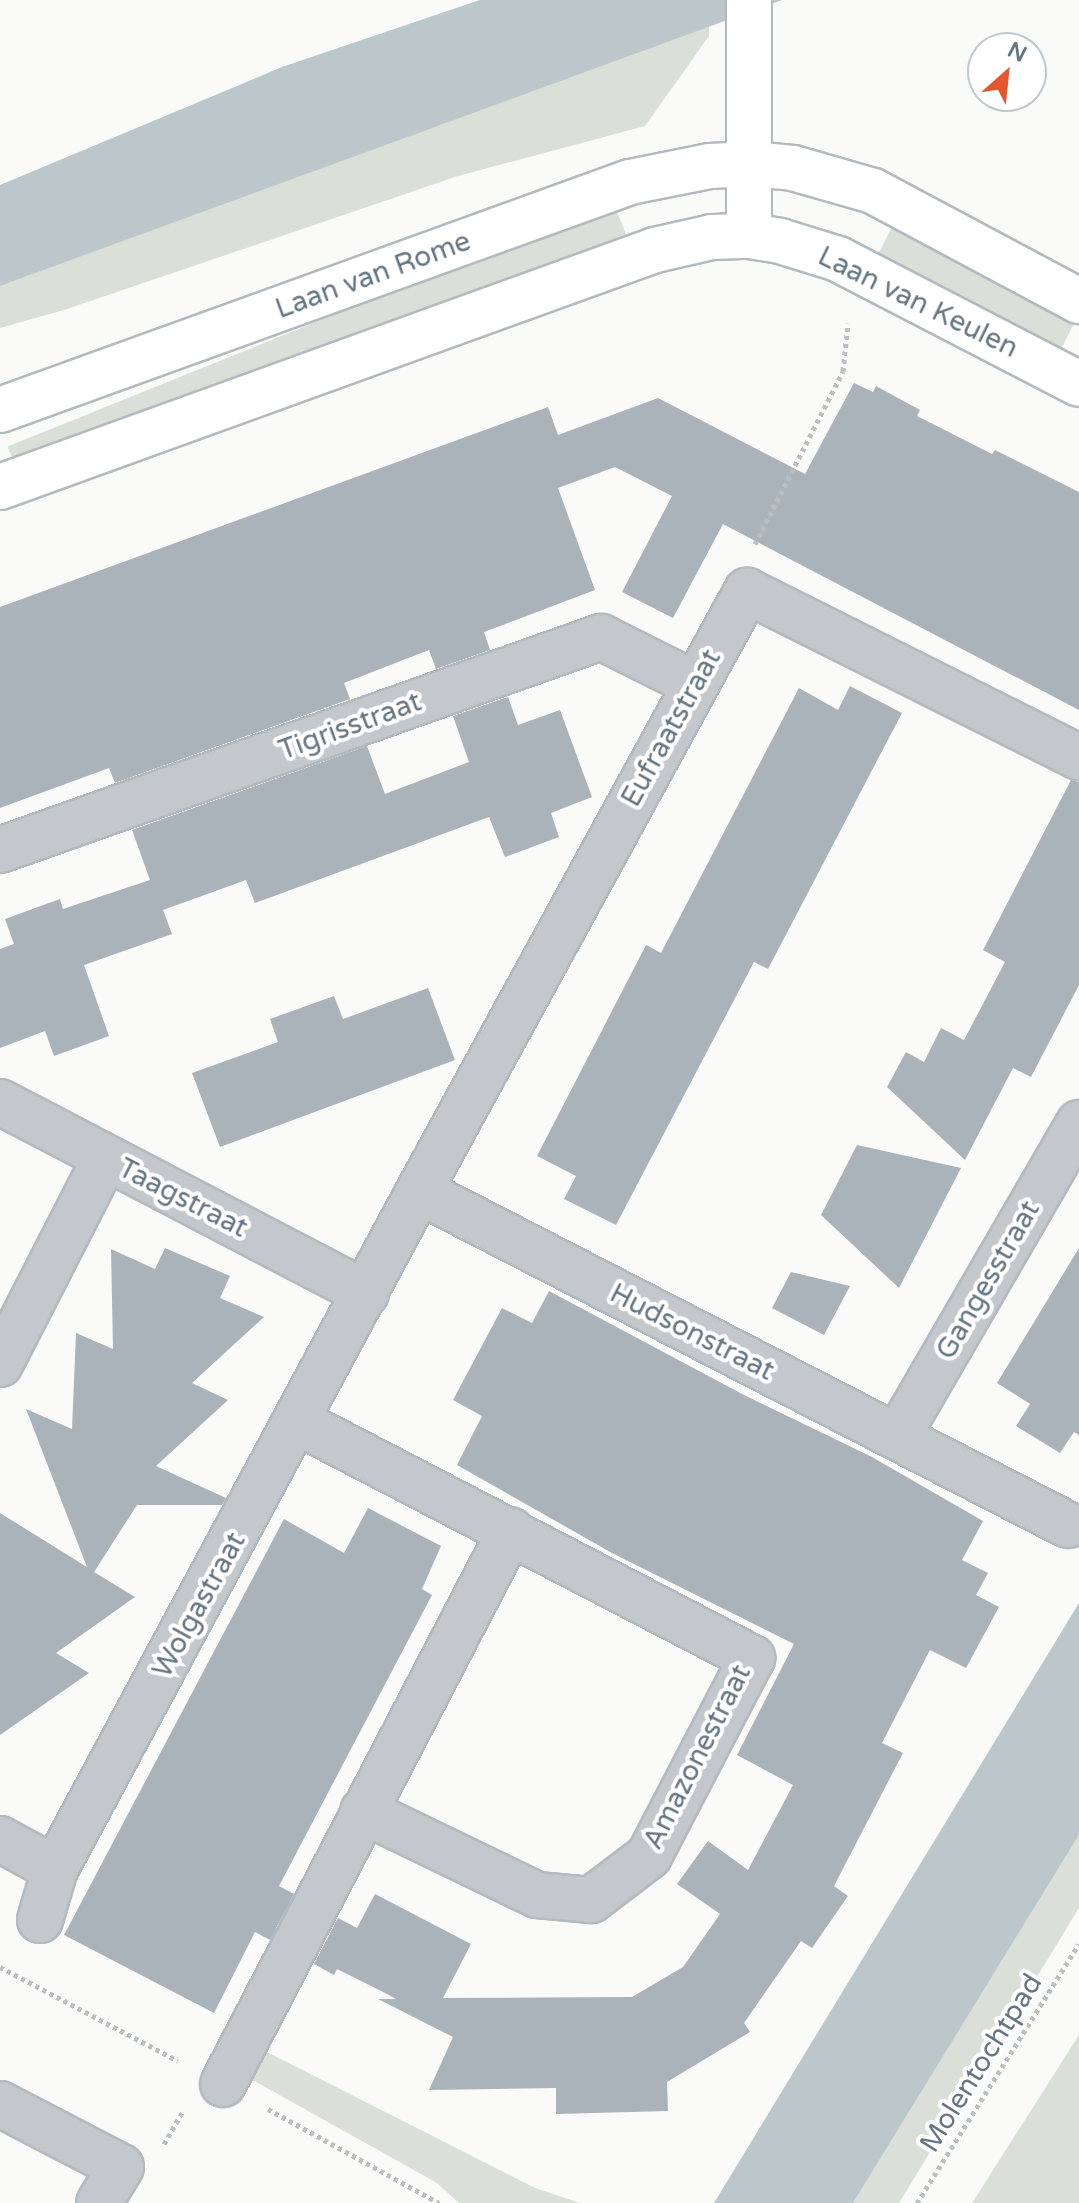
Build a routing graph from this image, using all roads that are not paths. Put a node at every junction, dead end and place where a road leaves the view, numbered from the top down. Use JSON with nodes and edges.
{"nodes":[{"id":1,"x":750,"y":18,"type":"edge"},
{"id":2,"x":751,"y":164,"type":"junction"},
{"id":3,"x":749,"y":236,"type":"junction"},
{"id":4,"x":1079,"y":301,"type":"edge"},
{"id":5,"x":1079,"y":384,"type":"edge"},
{"id":6,"x":0,"y":410,"type":"edge"},
{"id":7,"x":0,"y":487,"type":"edge"},
{"id":8,"x":695,"y":684,"type":"junction"},
{"id":9,"x":1079,"y":757,"type":"edge"},
{"id":10,"x":0,"y":850,"type":"edge"},
{"id":11,"x":0,"y":1102,"type":"edge"},
{"id":12,"x":1079,"y":1123,"type":"edge"},
{"id":13,"x":105,"y":1159,"type":"junction"},
{"id":14,"x":419,"y":1191,"type":"junction"},
{"id":15,"x":366,"y":1293,"type":"junction"},
{"id":16,"x":0,"y":1364,"type":"edge"},
{"id":17,"x":298,"y":1422,"type":"junction"},
{"id":18,"x":897,"y":1437,"type":"junction"},
{"id":19,"x":1068,"y":1525,"type":"dead end"},
{"id":20,"x":511,"y":1530,"type":"junction"},
{"id":21,"x":363,"y":1811,"type":"junction"},
{"id":22,"x":0,"y":1839,"type":"edge"},
{"id":23,"x":55,"y":1869,"type":"junction"},
{"id":24,"x":40,"y":1920,"type":"dead end"},
{"id":25,"x":207,"y":2091,"type":"road end"},
{"id":26,"x":0,"y":2104,"type":"edge"},
{"id":27,"x":110,"y":2185,"type":"edge"}],
"edges":[{"from":1,"to":2,"type":"street"},
{"from":2,"to":3,"type":"street"},
{"from":2,"to":4,"type":"street"},
{"from":2,"to":6,"type":"street","name":"Laan van Rome"},
{"from":3,"to":5,"type":"street","name":"Laan van Keulen"},
{"from":3,"to":7,"type":"street"},
{"from":8,"to":9,"type":"street","name":"Eufraatstraat"},
{"from":8,"to":10,"type":"street","name":"Tigrisstraat"},
{"from":8,"to":14,"type":"street","name":"Eufraatstraat"},
{"from":11,"to":13,"type":"street","name":"Taagstraat"},
{"from":12,"to":18,"type":"street","name":"Gangesstraat"},
{"from":13,"to":15,"type":"street","name":"Taagstraat"},
{"from":13,"to":16,"type":"street"},
{"from":14,"to":15,"type":"street"},
{"from":14,"to":18,"type":"street","name":"Hudsonstraat"},
{"from":15,"to":17,"type":"street","name":"Wolgastraat"},
{"from":17,"to":20,"type":"street","name":"Amazonestraat"},
{"from":17,"to":23,"type":"street","name":"Wolgastraat"},
{"from":18,"to":19,"type":"street","name":"Hudsonstraat"},
{"from":20,"to":21,"type":"street"},
{"from":20,"to":21,"type":"street","name":"Amazonestraat"},
{"from":21,"to":25,"type":"street"},
{"from":22,"to":23,"type":"street"},
{"from":23,"to":24,"type":"street","name":"Wolgastraat"},
{"from":26,"to":27,"type":"street"}]}
